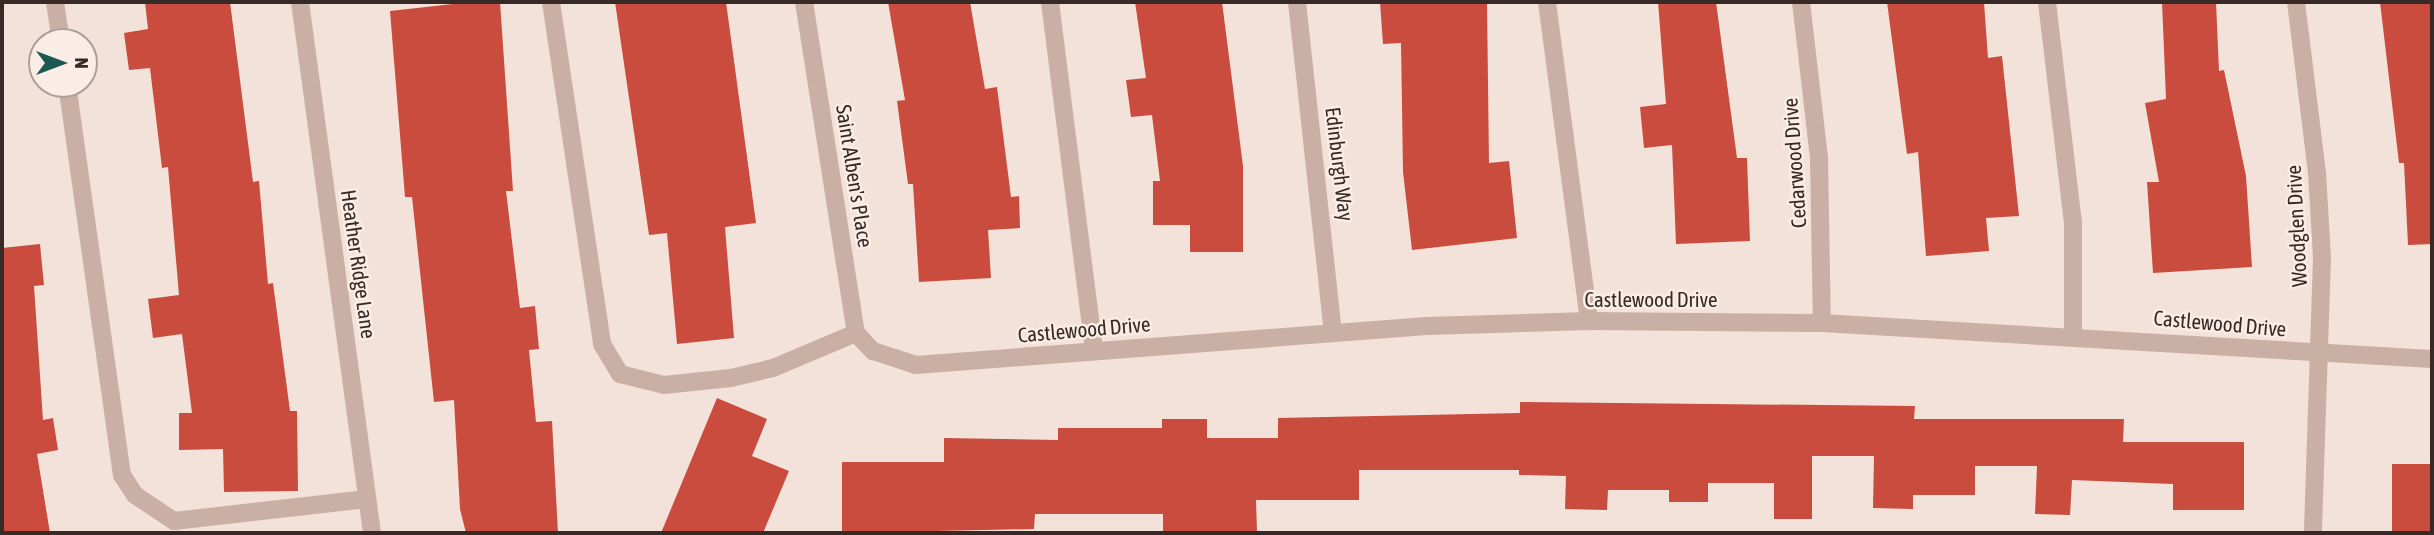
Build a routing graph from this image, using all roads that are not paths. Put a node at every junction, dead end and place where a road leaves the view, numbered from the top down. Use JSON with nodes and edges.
{"nodes":[{"id":1,"x":55,"y":2,"type":"edge"},
{"id":2,"x":300,"y":2,"type":"edge"},
{"id":3,"x":551,"y":2,"type":"edge"},
{"id":4,"x":804,"y":2,"type":"edge"},
{"id":5,"x":1050,"y":2,"type":"edge"},
{"id":6,"x":1297,"y":2,"type":"edge"},
{"id":7,"x":1546,"y":2,"type":"edge"},
{"id":8,"x":1801,"y":2,"type":"edge"},
{"id":9,"x":2047,"y":2,"type":"edge"},
{"id":10,"x":2296,"y":2,"type":"edge"},
{"id":11,"x":59,"y":28,"type":"edge"},
{"id":12,"x":69,"y":98,"type":"edge"},
{"id":13,"x":1589,"y":321,"type":"junction"},
{"id":14,"x":1822,"y":323,"type":"junction"},
{"id":15,"x":1333,"y":332,"type":"junction"},
{"id":16,"x":856,"y":333,"type":"junction"},
{"id":17,"x":2073,"y":335,"type":"junction"},
{"id":18,"x":1094,"y":351,"type":"junction"},
{"id":19,"x":2319,"y":355,"type":"junction"},
{"id":20,"x":2432,"y":359,"type":"edge"},
{"id":21,"x":368,"y":499,"type":"junction"},
{"id":22,"x":372,"y":533,"type":"edge"},
{"id":23,"x":2313,"y":533,"type":"edge"}],
"edges":[{"from":1,"to":11,"type":"street"},
{"from":2,"to":21,"type":"street","name":"Heather Ridge Lane"},
{"from":3,"to":16,"type":"street"},
{"from":4,"to":16,"type":"street","name":"Saint Alben's Place"},
{"from":5,"to":18,"type":"street"},
{"from":6,"to":15,"type":"street","name":"Edinburgh Way"},
{"from":7,"to":13,"type":"street"},
{"from":8,"to":14,"type":"street","name":"Cedarwood Drive"},
{"from":9,"to":17,"type":"street"},
{"from":10,"to":19,"type":"street","name":"Woodglen Drive"},
{"from":12,"to":21,"type":"street"},
{"from":13,"to":14,"type":"street","name":"Castlewood Drive"},
{"from":13,"to":15,"type":"street","name":"Castlewood Drive"},
{"from":14,"to":17,"type":"street","name":"Castlewood Drive"},
{"from":15,"to":18,"type":"street","name":"Castlewood Drive"},
{"from":16,"to":18,"type":"street","name":"Castlewood Drive"},
{"from":17,"to":19,"type":"street","name":"Castlewood Drive"},
{"from":19,"to":20,"type":"street","name":"Castlewood Drive"},
{"from":19,"to":23,"type":"street","name":"Woodglen Drive"},
{"from":21,"to":22,"type":"street","name":"Heather Ridge Lane"}]}
